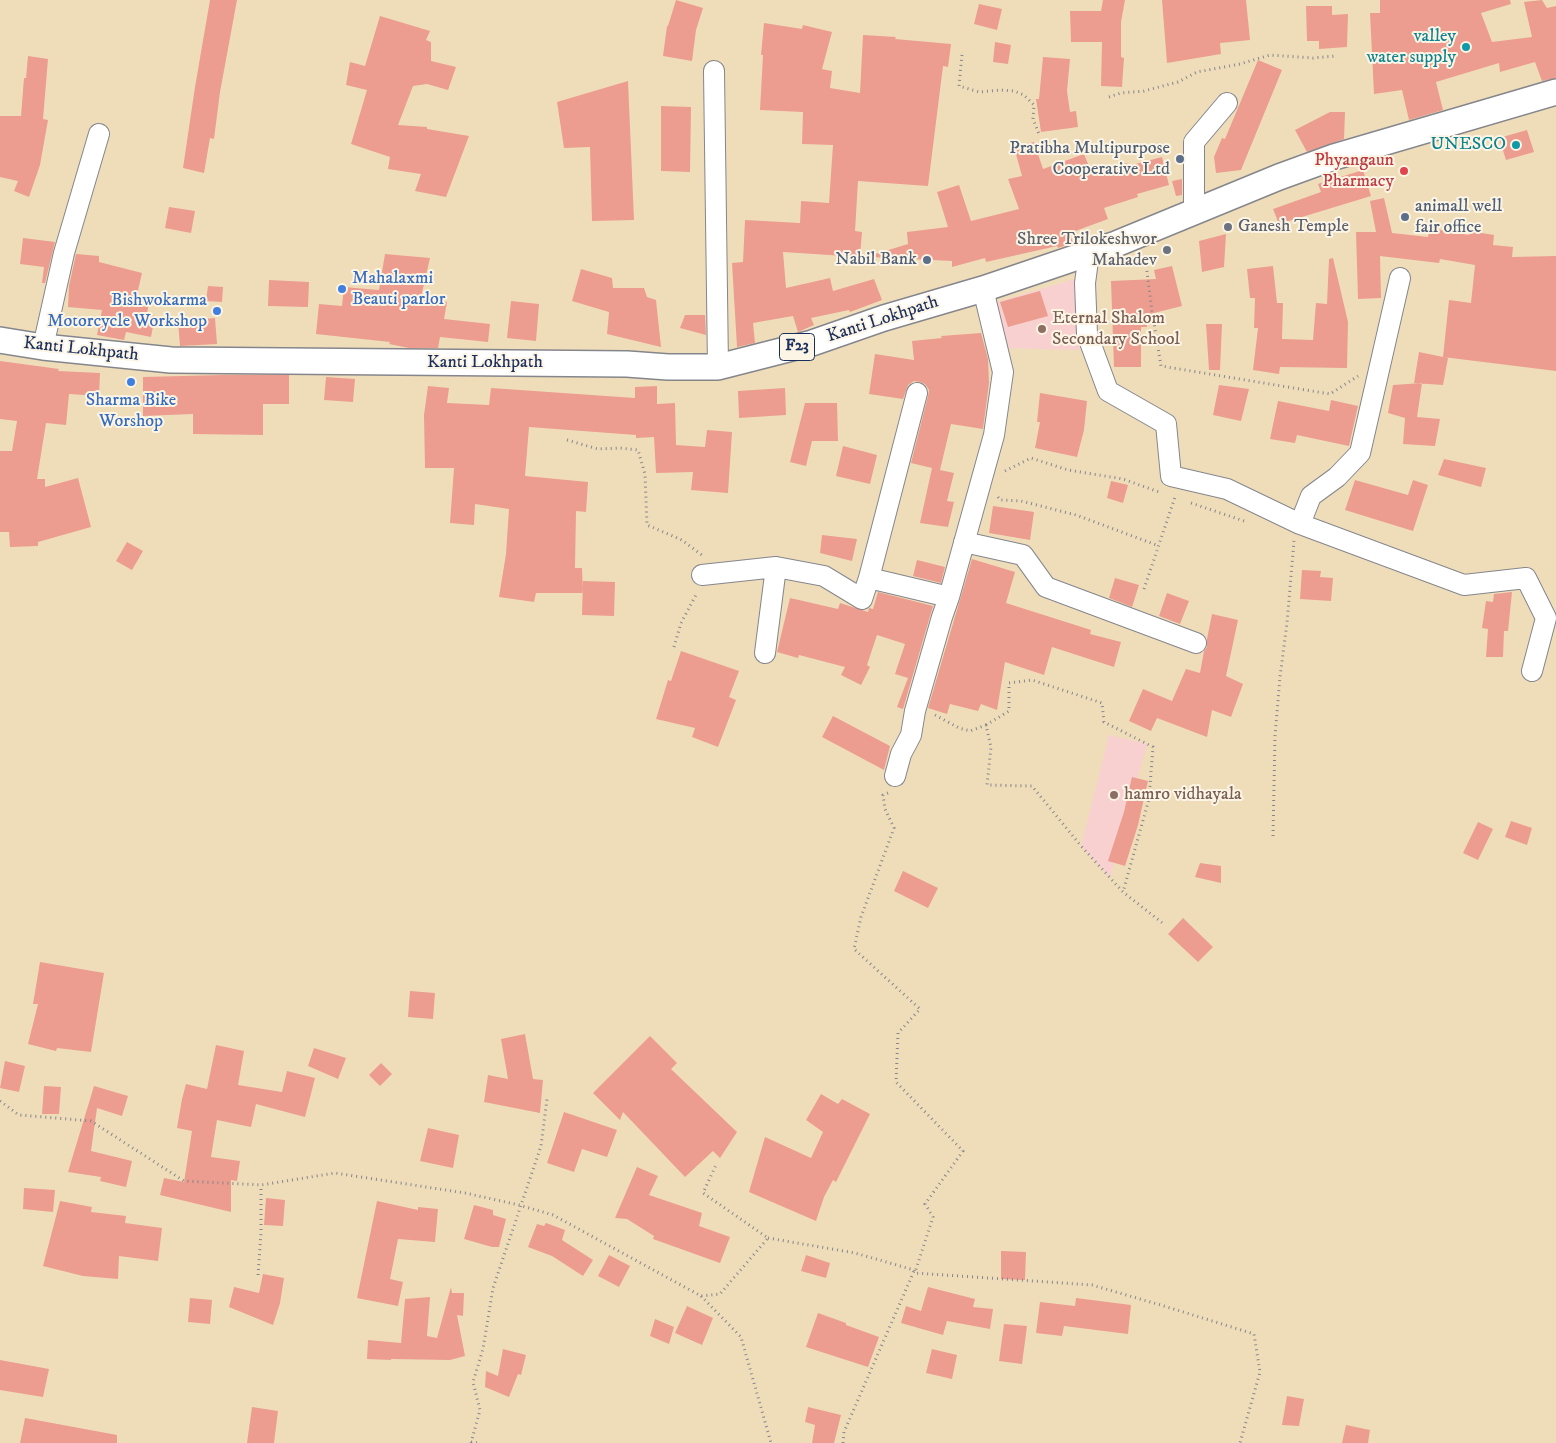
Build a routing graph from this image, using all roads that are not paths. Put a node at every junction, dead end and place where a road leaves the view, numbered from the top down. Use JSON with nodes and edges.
{"nodes":[{"id":1,"x":714,"y":71,"type":"dead end"},
{"id":2,"x":1556,"y":92,"type":"edge"},
{"id":3,"x":1228,"y":102,"type":"dead end"},
{"id":4,"x":99,"y":134,"type":"dead end"},
{"id":5,"x":1194,"y":212,"type":"junction"},
{"id":6,"x":1089,"y":252,"type":"junction"},
{"id":7,"x":1400,"y":278,"type":"dead end"},
{"id":8,"x":983,"y":289,"type":"junction"},
{"id":9,"x":0,"y":340,"type":"edge"},
{"id":10,"x":43,"y":347,"type":"junction"},
{"id":11,"x":718,"y":367,"type":"junction"},
{"id":12,"x":917,"y":393,"type":"dead end"},
{"id":13,"x":1300,"y":524,"type":"junction"},
{"id":14,"x":964,"y":542,"type":"junction"},
{"id":15,"x":776,"y":567,"type":"junction"},
{"id":16,"x":702,"y":575,"type":"road end"},
{"id":17,"x":869,"y":578,"type":"junction"},
{"id":18,"x":949,"y":597,"type":"junction"},
{"id":19,"x":1196,"y":643,"type":"dead end"},
{"id":20,"x":765,"y":653,"type":"dead end"},
{"id":21,"x":1532,"y":671,"type":"dead end"},
{"id":22,"x":895,"y":776,"type":"road end"}],
"edges":[{"from":1,"to":11,"type":"street"},
{"from":2,"to":5,"type":"main road","name":"Kanti Lokhpath","number":"F23"},
{"from":3,"to":5,"type":"street"},
{"from":4,"to":10,"type":"street"},
{"from":5,"to":6,"type":"main road","name":"Kanti Lokhpath","number":"F23"},
{"from":6,"to":8,"type":"main road","name":"Kanti Lokhpath","number":"F23"},
{"from":6,"to":13,"type":"street"},
{"from":7,"to":13,"type":"street"},
{"from":8,"to":11,"type":"main road","name":"Kanti Lokhpath","number":"F23"},
{"from":8,"to":14,"type":"street"},
{"from":9,"to":10,"type":"main road","name":"Kanti Lokhpath","number":"F23"},
{"from":10,"to":11,"type":"main road","name":"Kanti Lokhpath","number":"F23"},
{"from":12,"to":17,"type":"street"},
{"from":13,"to":21,"type":"street"},
{"from":14,"to":18,"type":"street"},
{"from":14,"to":19,"type":"street"},
{"from":15,"to":16,"type":"street"},
{"from":15,"to":17,"type":"street"},
{"from":15,"to":20,"type":"street"},
{"from":17,"to":18,"type":"street"},
{"from":18,"to":22,"type":"street"}]}
